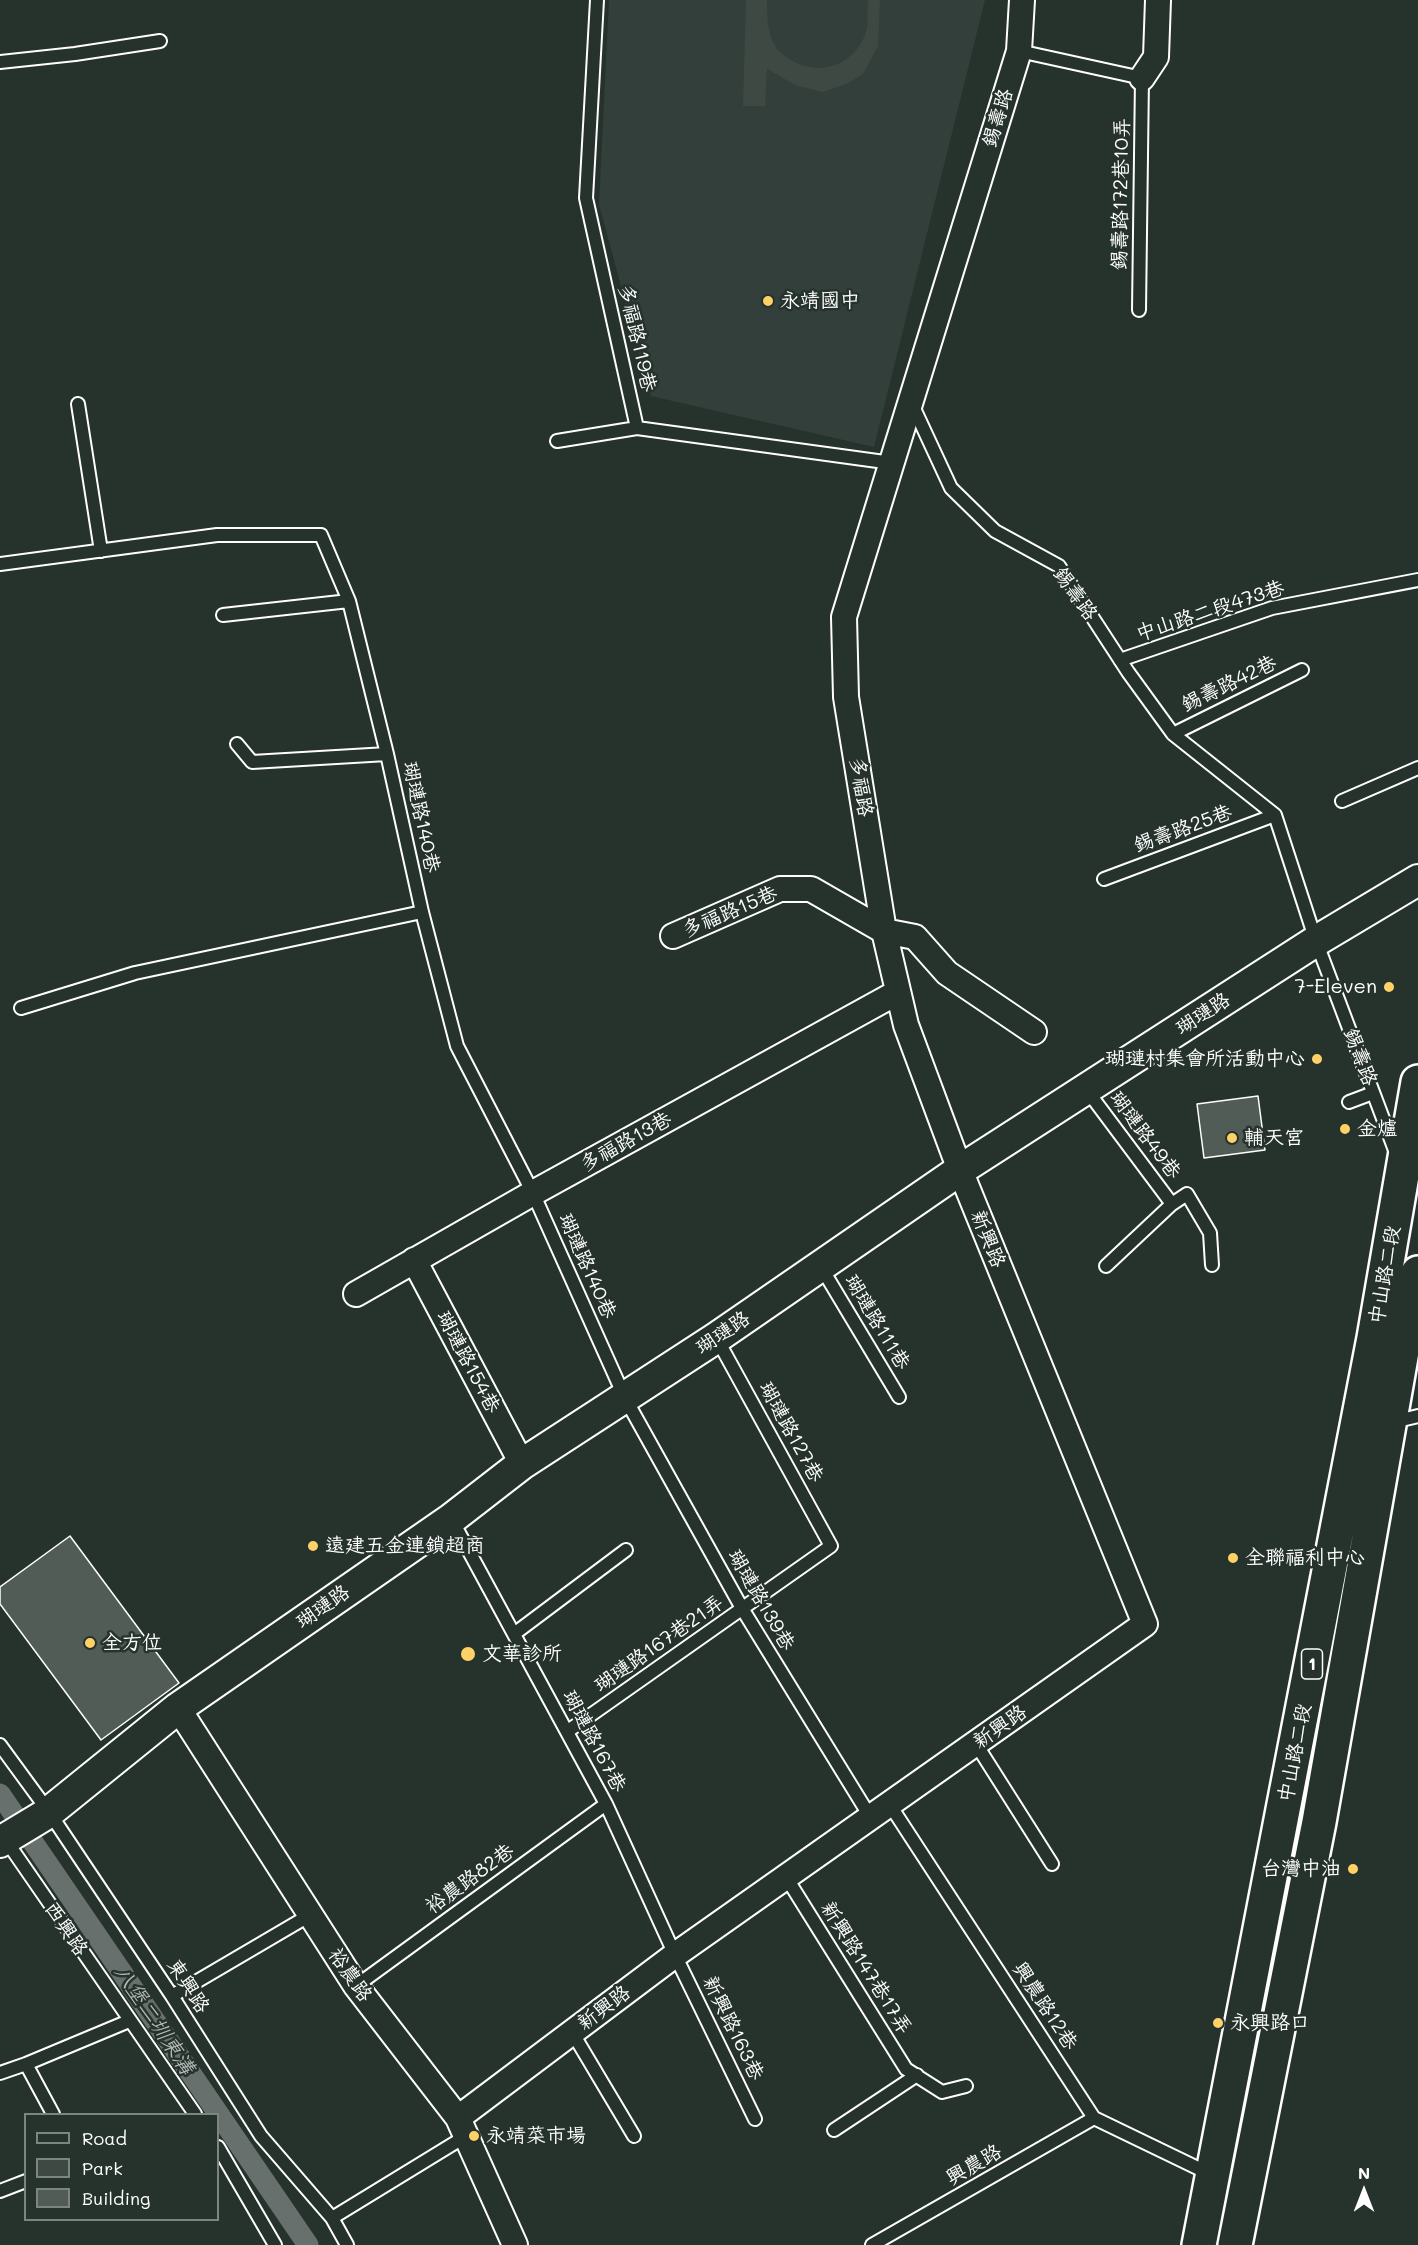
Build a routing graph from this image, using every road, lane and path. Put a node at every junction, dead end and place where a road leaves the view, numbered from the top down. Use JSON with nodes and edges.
{"nodes":[{"id":1,"x":597,"y":0,"type":"edge"},
{"id":2,"x":1022,"y":0,"type":"edge"},
{"id":3,"x":1158,"y":0,"type":"edge"},
{"id":4,"x":160,"y":41,"type":"dead end"},
{"id":5,"x":1019,"y":51,"type":"junction"},
{"id":6,"x":0,"y":62,"type":"edge"},
{"id":7,"x":1142,"y":78,"type":"junction"},
{"id":8,"x":1139,"y":310,"type":"dead end"},
{"id":9,"x":910,"y":400,"type":"junction"},
{"id":10,"x":78,"y":404,"type":"dead end"},
{"id":11,"x":637,"y":429,"type":"junction"},
{"id":12,"x":557,"y":441,"type":"dead end"},
{"id":13,"x":892,"y":463,"type":"junction"},
{"id":14,"x":101,"y":551,"type":"junction"},
{"id":15,"x":0,"y":564,"type":"edge"},
{"id":16,"x":1418,"y":580,"type":"edge"},
{"id":17,"x":349,"y":601,"type":"junction"},
{"id":18,"x":223,"y":615,"type":"dead end"},
{"id":19,"x":1120,"y":660,"type":"junction"},
{"id":20,"x":1302,"y":670,"type":"dead end"},
{"id":21,"x":1173,"y":734,"type":"junction"},
{"id":22,"x":237,"y":744,"type":"dead end"},
{"id":23,"x":387,"y":754,"type":"junction"},
{"id":24,"x":1418,"y":768,"type":"edge"},
{"id":25,"x":1342,"y":801,"type":"dead end"},
{"id":26,"x":1275,"y":815,"type":"junction"},
{"id":27,"x":1104,"y":879,"type":"dead end"},
{"id":28,"x":1418,"y":880,"type":"edge"},
{"id":29,"x":422,"y":912,"type":"junction"},
{"id":30,"x":884,"y":931,"type":"junction"},
{"id":31,"x":673,"y":936,"type":"dead end"},
{"id":32,"x":1316,"y":941,"type":"junction"},
{"id":33,"x":898,"y":992,"type":"junction"},
{"id":34,"x":21,"y":1008,"type":"dead end"},
{"id":35,"x":1034,"y":1032,"type":"dead end"},
{"id":36,"x":1418,"y":1082,"type":"edge"},
{"id":37,"x":1086,"y":1089,"type":"junction"},
{"id":38,"x":1373,"y":1093,"type":"junction"},
{"id":39,"x":1349,"y":1101,"type":"dead end"},
{"id":40,"x":960,"y":1170,"type":"junction"},
{"id":41,"x":1403,"y":1171,"type":"junction"},
{"id":42,"x":533,"y":1193,"type":"junction"},
{"id":43,"x":1172,"y":1204,"type":"junction"},
{"id":44,"x":414,"y":1260,"type":"junction"},
{"id":45,"x":1212,"y":1265,"type":"dead end"},
{"id":46,"x":1106,"y":1266,"type":"dead end"},
{"id":47,"x":821,"y":1267,"type":"junction"},
{"id":48,"x":1418,"y":1273,"type":"edge"},
{"id":49,"x":356,"y":1294,"type":"dead end"},
{"id":50,"x":716,"y":1338,"type":"junction"},
{"id":51,"x":899,"y":1397,"type":"dead end"},
{"id":52,"x":625,"y":1398,"type":"junction"},
{"id":53,"x":1383,"y":1418,"type":"edge"},
{"id":54,"x":522,"y":1464,"type":"junction"},
{"id":55,"x":451,"y":1519,"type":"junction"},
{"id":56,"x":831,"y":1546,"type":"joint"},
{"id":57,"x":626,"y":1550,"type":"dead end"},
{"id":58,"x":742,"y":1610,"type":"junction"},
{"id":59,"x":514,"y":1634,"type":"junction"},
{"id":60,"x":178,"y":1708,"type":"junction"},
{"id":61,"x":568,"y":1731,"type":"junction"},
{"id":62,"x":975,"y":1744,"type":"junction"},
{"id":63,"x":0,"y":1745,"type":"edge"},
{"id":64,"x":606,"y":1804,"type":"junction"},
{"id":65,"x":880,"y":1811,"type":"junction"},
{"id":66,"x":49,"y":1812,"type":"junction"},
{"id":67,"x":3,"y":1838,"type":"edge"},
{"id":68,"x":1052,"y":1864,"type":"dead end"},
{"id":69,"x":786,"y":1877,"type":"junction"},
{"id":70,"x":310,"y":1915,"type":"junction"},
{"id":71,"x":675,"y":1955,"type":"junction"},
{"id":72,"x":356,"y":1986,"type":"junction"},
{"id":73,"x":172,"y":1996,"type":"junction"},
{"id":74,"x":129,"y":2021,"type":"junction"},
{"id":75,"x":572,"y":2032,"type":"junction"},
{"id":76,"x":26,"y":2064,"type":"junction"},
{"id":77,"x":0,"y":2073,"type":"edge"},
{"id":78,"x":917,"y":2075,"type":"junction"},
{"id":79,"x":966,"y":2086,"type":"dead end"},
{"id":80,"x":52,"y":2113,"type":"edge"},
{"id":81,"x":194,"y":2113,"type":"edge"},
{"id":82,"x":1094,"y":2118,"type":"junction"},
{"id":83,"x":755,"y":2119,"type":"dead end"},
{"id":84,"x":462,"y":2127,"type":"junction"},
{"id":85,"x":834,"y":2130,"type":"dead end"},
{"id":86,"x":634,"y":2136,"type":"dead end"},
{"id":87,"x":219,"y":2149,"type":"edge"},
{"id":88,"x":1214,"y":2176,"type":"junction"},
{"id":89,"x":24,"y":2182,"type":"edge"},
{"id":90,"x":0,"y":2190,"type":"edge"},
{"id":91,"x":332,"y":2218,"type":"junction"},
{"id":92,"x":275,"y":2245,"type":"edge"},
{"id":93,"x":347,"y":2245,"type":"edge"},
{"id":94,"x":515,"y":2245,"type":"edge"},
{"id":95,"x":872,"y":2245,"type":"edge"},
{"id":96,"x":1199,"y":2245,"type":"edge"},
{"id":97,"x":1235,"y":2245,"type":"edge"}],
"edges":[{"from":1,"to":11,"type":"lane","name":"多福路119巷"},
{"from":2,"to":5,"type":"street","name":"錫壽路"},
{"from":3,"to":7,"type":"street"},
{"from":4,"to":6,"type":"lane"},
{"from":5,"to":7,"type":"lane"},
{"from":5,"to":9,"type":"street","name":"錫壽路"},
{"from":7,"to":8,"type":"lane","name":"錫壽路172巷10弄"},
{"from":9,"to":13,"type":"street","name":"多福路"},
{"from":9,"to":19,"type":"lane","name":"錫壽路"},
{"from":10,"to":14,"type":"lane"},
{"from":11,"to":12,"type":"lane"},
{"from":11,"to":13,"type":"lane"},
{"from":13,"to":30,"type":"street","name":"多福路"},
{"from":14,"to":15,"type":"lane","name":"瑚璉路140巷"},
{"from":14,"to":17,"type":"lane","name":"瑚璉路140巷"},
{"from":16,"to":19,"type":"lane","name":"中山路二段473巷"},
{"from":17,"to":18,"type":"lane"},
{"from":17,"to":23,"type":"lane","name":"瑚璉路140巷"},
{"from":19,"to":21,"type":"lane","name":"錫壽路"},
{"from":20,"to":21,"type":"lane","name":"錫壽路42巷"},
{"from":21,"to":26,"type":"lane","name":"錫壽路"},
{"from":22,"to":23,"type":"lane"},
{"from":23,"to":29,"type":"lane","name":"瑚璉路140巷"},
{"from":24,"to":25,"type":"lane"},
{"from":26,"to":27,"type":"lane","name":"錫壽路25巷"},
{"from":26,"to":32,"type":"lane","name":"錫壽路"},
{"from":28,"to":32,"type":"street","name":"瑚璉路"},
{"from":29,"to":34,"type":"lane"},
{"from":29,"to":42,"type":"lane","name":"瑚璉路140巷"},
{"from":30,"to":31,"type":"street","name":"多福路15巷"},
{"from":30,"to":33,"type":"street","name":"多福路"},
{"from":30,"to":35,"type":"street","name":"多福路15巷"},
{"from":32,"to":37,"type":"street","name":"瑚璉路"},
{"from":32,"to":38,"type":"lane","name":"錫壽路"},
{"from":33,"to":40,"type":"street","name":"多福路"},
{"from":33,"to":42,"type":"street","name":"多福路13巷"},
{"from":36,"to":41,"type":"main road","name":"中山路二段","number":"1"},
{"from":37,"to":40,"type":"street","name":"瑚璉路"},
{"from":37,"to":43,"type":"lane","name":"瑚璉路49巷"},
{"from":38,"to":39,"type":"lane"},
{"from":38,"to":41,"type":"lane","name":"錫壽路"},
{"from":40,"to":47,"type":"street","name":"瑚璉路"},
{"from":40,"to":62,"type":"street","name":"新興路"},
{"from":41,"to":53,"type":"main road","name":"中山路二段","number":"1"},
{"from":42,"to":44,"type":"street","name":"多福路13巷"},
{"from":42,"to":52,"type":"lane","name":"瑚璉路140巷"},
{"from":43,"to":45,"type":"lane","name":"瑚璉路49巷"},
{"from":43,"to":46,"type":"lane","name":"瑚璉路49巷"},
{"from":44,"to":49,"type":"street","name":"多福路13巷"},
{"from":44,"to":54,"type":"street","name":"瑚璉路154巷"},
{"from":47,"to":50,"type":"street","name":"瑚璉路"},
{"from":47,"to":51,"type":"lane","name":"瑚璉路111巷"},
{"from":48,"to":53,"type":"main road","name":"中山路二段","number":"1"},
{"from":50,"to":52,"type":"street","name":"瑚璉路"},
{"from":50,"to":56,"type":"lane","name":"瑚璉路127巷"},
{"from":52,"to":54,"type":"street","name":"瑚璉路"},
{"from":52,"to":58,"type":"lane","name":"瑚璉路139巷"},
{"from":53,"to":88,"type":"main road","name":"中山路二段","number":"1"},
{"from":53,"to":97,"type":"main road","name":"中山路二段","number":"1"},
{"from":54,"to":55,"type":"street","name":"瑚璉路"},
{"from":55,"to":59,"type":"lane","name":"瑚璉路167巷"},
{"from":55,"to":60,"type":"street","name":"瑚璉路"},
{"from":56,"to":58,"type":"lane","name":"瑚璉路167巷21弄"},
{"from":57,"to":59,"type":"lane"},
{"from":58,"to":61,"type":"lane","name":"瑚璉路167巷21弄"},
{"from":58,"to":65,"type":"lane","name":"瑚璉路139巷"},
{"from":59,"to":61,"type":"lane","name":"瑚璉路167巷"},
{"from":60,"to":66,"type":"street","name":"瑚璉路"},
{"from":60,"to":70,"type":"street","name":"裕農路"},
{"from":61,"to":64,"type":"lane","name":"瑚璉路167巷"},
{"from":62,"to":65,"type":"street","name":"新興路"},
{"from":62,"to":68,"type":"lane"},
{"from":63,"to":66,"type":"lane","name":"東興路"},
{"from":64,"to":71,"type":"lane","name":"瑚璉路167巷"},
{"from":64,"to":72,"type":"lane","name":"裕農路82巷"},
{"from":65,"to":69,"type":"street","name":"新興路"},
{"from":65,"to":82,"type":"lane","name":"興農路12巷"},
{"from":66,"to":67,"type":"street","name":"瑚璉路"},
{"from":66,"to":73,"type":"lane","name":"東興路"},
{"from":67,"to":74,"type":"lane","name":"西興路"},
{"from":69,"to":71,"type":"street","name":"新興路"},
{"from":69,"to":78,"type":"lane","name":"新興路147巷17弄"},
{"from":70,"to":72,"type":"street","name":"裕農路"},
{"from":70,"to":73,"type":"lane"},
{"from":71,"to":75,"type":"street","name":"新興路"},
{"from":71,"to":83,"type":"lane","name":"新興路163巷"},
{"from":72,"to":84,"type":"street","name":"裕農路"},
{"from":73,"to":91,"type":"lane","name":"東興路"},
{"from":74,"to":76,"type":"lane"},
{"from":74,"to":81,"type":"lane","name":"西興路"},
{"from":75,"to":84,"type":"street","name":"新興路"},
{"from":75,"to":86,"type":"lane"},
{"from":76,"to":77,"type":"lane"},
{"from":76,"to":80,"type":"lane"},
{"from":78,"to":79,"type":"lane","name":"新興路147巷17弄"},
{"from":78,"to":85,"type":"lane"},
{"from":82,"to":88,"type":"lane"},
{"from":82,"to":95,"type":"lane","name":"興農路"},
{"from":84,"to":91,"type":"lane","name":"新興路"},
{"from":84,"to":94,"type":"street","name":"裕農路"},
{"from":87,"to":92,"type":"lane"},
{"from":88,"to":96,"type":"main road","name":"中山路二段","number":"1"},
{"from":89,"to":90,"type":"lane"},
{"from":91,"to":93,"type":"lane","name":"東興路"}]}
